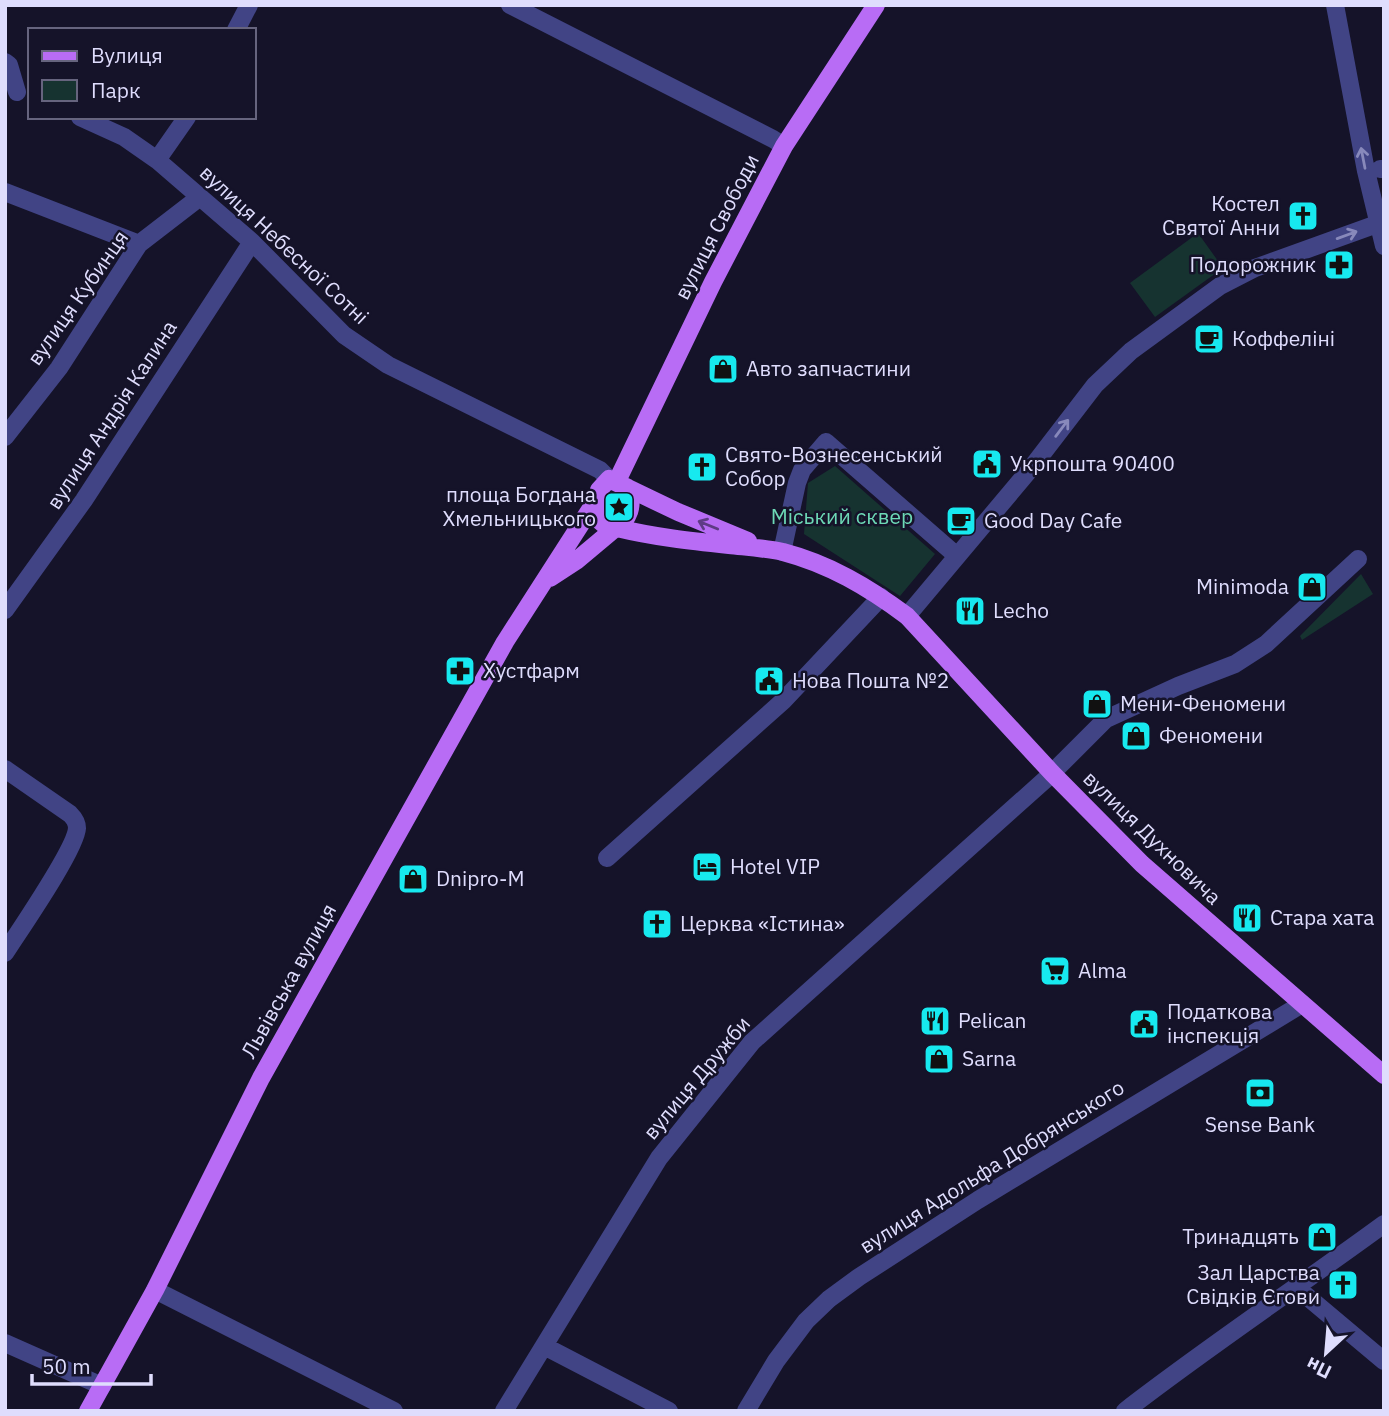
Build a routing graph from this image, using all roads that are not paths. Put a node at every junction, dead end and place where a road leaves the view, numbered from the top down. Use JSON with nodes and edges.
{"nodes":[{"id":1,"x":249,"y":5,"type":"edge"},
{"id":2,"x":510,"y":5,"type":"edge"},
{"id":3,"x":876,"y":5,"type":"edge"},
{"id":4,"x":1335,"y":5,"type":"edge"},
{"id":5,"x":237,"y":28,"type":"edge"},
{"id":6,"x":5,"y":62,"type":"edge"},
{"id":7,"x":17,"y":93,"type":"edge"},
{"id":8,"x":84,"y":119,"type":"edge"},
{"id":9,"x":186,"y":119,"type":"edge"},
{"id":10,"x":784,"y":146,"type":"junction"},
{"id":11,"x":157,"y":160,"type":"junction"},
{"id":12,"x":5,"y":192,"type":"edge"},
{"id":13,"x":200,"y":197,"type":"junction"},
{"id":14,"x":1377,"y":225,"type":"junction"},
{"id":15,"x":252,"y":242,"type":"junction"},
{"id":16,"x":139,"y":244,"type":"junction"},
{"id":17,"x":1384,"y":246,"type":"edge"},
{"id":18,"x":5,"y":437,"type":"edge"},
{"id":19,"x":618,"y":483,"type":"junction"},
{"id":20,"x":595,"y":502,"type":"junction"},
{"id":21,"x":615,"y":529,"type":"junction"},
{"id":22,"x":777,"y":551,"type":"junction"},
{"id":23,"x":957,"y":556,"type":"junction"},
{"id":24,"x":1358,"y":559,"type":"dead end"},
{"id":25,"x":544,"y":582,"type":"junction"},
{"id":26,"x":881,"y":597,"type":"junction"},
{"id":27,"x":5,"y":610,"type":"edge"},
{"id":28,"x":907,"y":616,"type":"junction"},
{"id":29,"x":5,"y":769,"type":"edge"},
{"id":30,"x":1052,"y":773,"type":"junction"},
{"id":31,"x":607,"y":858,"type":"dead end"},
{"id":32,"x":5,"y":953,"type":"edge"},
{"id":33,"x":1301,"y":1004,"type":"junction"},
{"id":34,"x":1384,"y":1075,"type":"edge"},
{"id":35,"x":1384,"y":1224,"type":"edge"},
{"id":36,"x":1297,"y":1288,"type":"junction"},
{"id":37,"x":155,"y":1290,"type":"junction"},
{"id":38,"x":5,"y":1343,"type":"edge"},
{"id":39,"x":544,"y":1346,"type":"junction"},
{"id":40,"x":1384,"y":1361,"type":"edge"},
{"id":41,"x":102,"y":1386,"type":"junction"},
{"id":42,"x":88,"y":1411,"type":"edge"},
{"id":43,"x":394,"y":1411,"type":"edge"},
{"id":44,"x":505,"y":1411,"type":"edge"},
{"id":45,"x":669,"y":1411,"type":"edge"},
{"id":46,"x":746,"y":1411,"type":"edge"},
{"id":47,"x":1125,"y":1411,"type":"edge"}],
"edges":[{"from":1,"to":5,"type":"street"},
{"from":2,"to":10,"type":"street"},
{"from":3,"to":10,"type":"main road","name":"вулиця Свободи"},
{"from":14,"to":4,"type":"street","one_way":true},
{"from":6,"to":7,"type":"street"},
{"from":8,"to":11,"type":"street","name":"вулиця Небесної Сотні"},
{"from":9,"to":11,"type":"street"},
{"from":10,"to":19,"type":"main road","name":"вулиця Свободи"},
{"from":11,"to":13,"type":"street","name":"вулиця Небесної Сотні"},
{"from":12,"to":16,"type":"street"},
{"from":13,"to":15,"type":"street","name":"вулиця Небесної Сотні"},
{"from":13,"to":16,"type":"street","name":"вулиця Кубинця"},
{"from":14,"to":17,"type":"street"},
{"from":23,"to":14,"type":"street","one_way":true},
{"from":15,"to":19,"type":"street","name":"вулиця Небесної Сотні"},
{"from":15,"to":27,"type":"street","name":"вулиця Андрія Калина"},
{"from":16,"to":18,"type":"street","name":"вулиця Кубинця"},
{"from":19,"to":20,"type":"main road"},
{"from":19,"to":21,"type":"main road"},
{"from":22,"to":19,"type":"main road","one_way":true},
{"from":20,"to":21,"type":"main road"},
{"from":20,"to":25,"type":"main road","name":"Львівська вулиця"},
{"from":21,"to":22,"type":"main road"},
{"from":21,"to":25,"type":"main road","name":"Львівська вулиця"},
{"from":22,"to":23,"type":"street"},
{"from":22,"to":26,"type":"main road"},
{"from":23,"to":28,"type":"street"},
{"from":24,"to":30,"type":"street","name":"вулиця Дружби"},
{"from":25,"to":37,"type":"main road","name":"Львівська вулиця"},
{"from":26,"to":28,"type":"main road"},
{"from":26,"to":31,"type":"street"},
{"from":28,"to":30,"type":"main road","name":"вулиця Духновича"},
{"from":29,"to":32,"type":"street"},
{"from":30,"to":33,"type":"main road","name":"вулиця Духновича"},
{"from":30,"to":39,"type":"street","name":"вулиця Дружби"},
{"from":33,"to":34,"type":"main road","name":"вулиця Духновича"},
{"from":33,"to":46,"type":"street","name":"вулиця Адольфа Добрянського"},
{"from":35,"to":36,"type":"street"},
{"from":36,"to":40,"type":"street"},
{"from":36,"to":47,"type":"street"},
{"from":37,"to":41,"type":"main road","name":"Львівська вулиця"},
{"from":37,"to":43,"type":"street"},
{"from":38,"to":41,"type":"street"},
{"from":39,"to":44,"type":"street","name":"вулиця Дружби"},
{"from":39,"to":45,"type":"street"},
{"from":41,"to":42,"type":"main road","name":"Львівська вулиця"}]}
